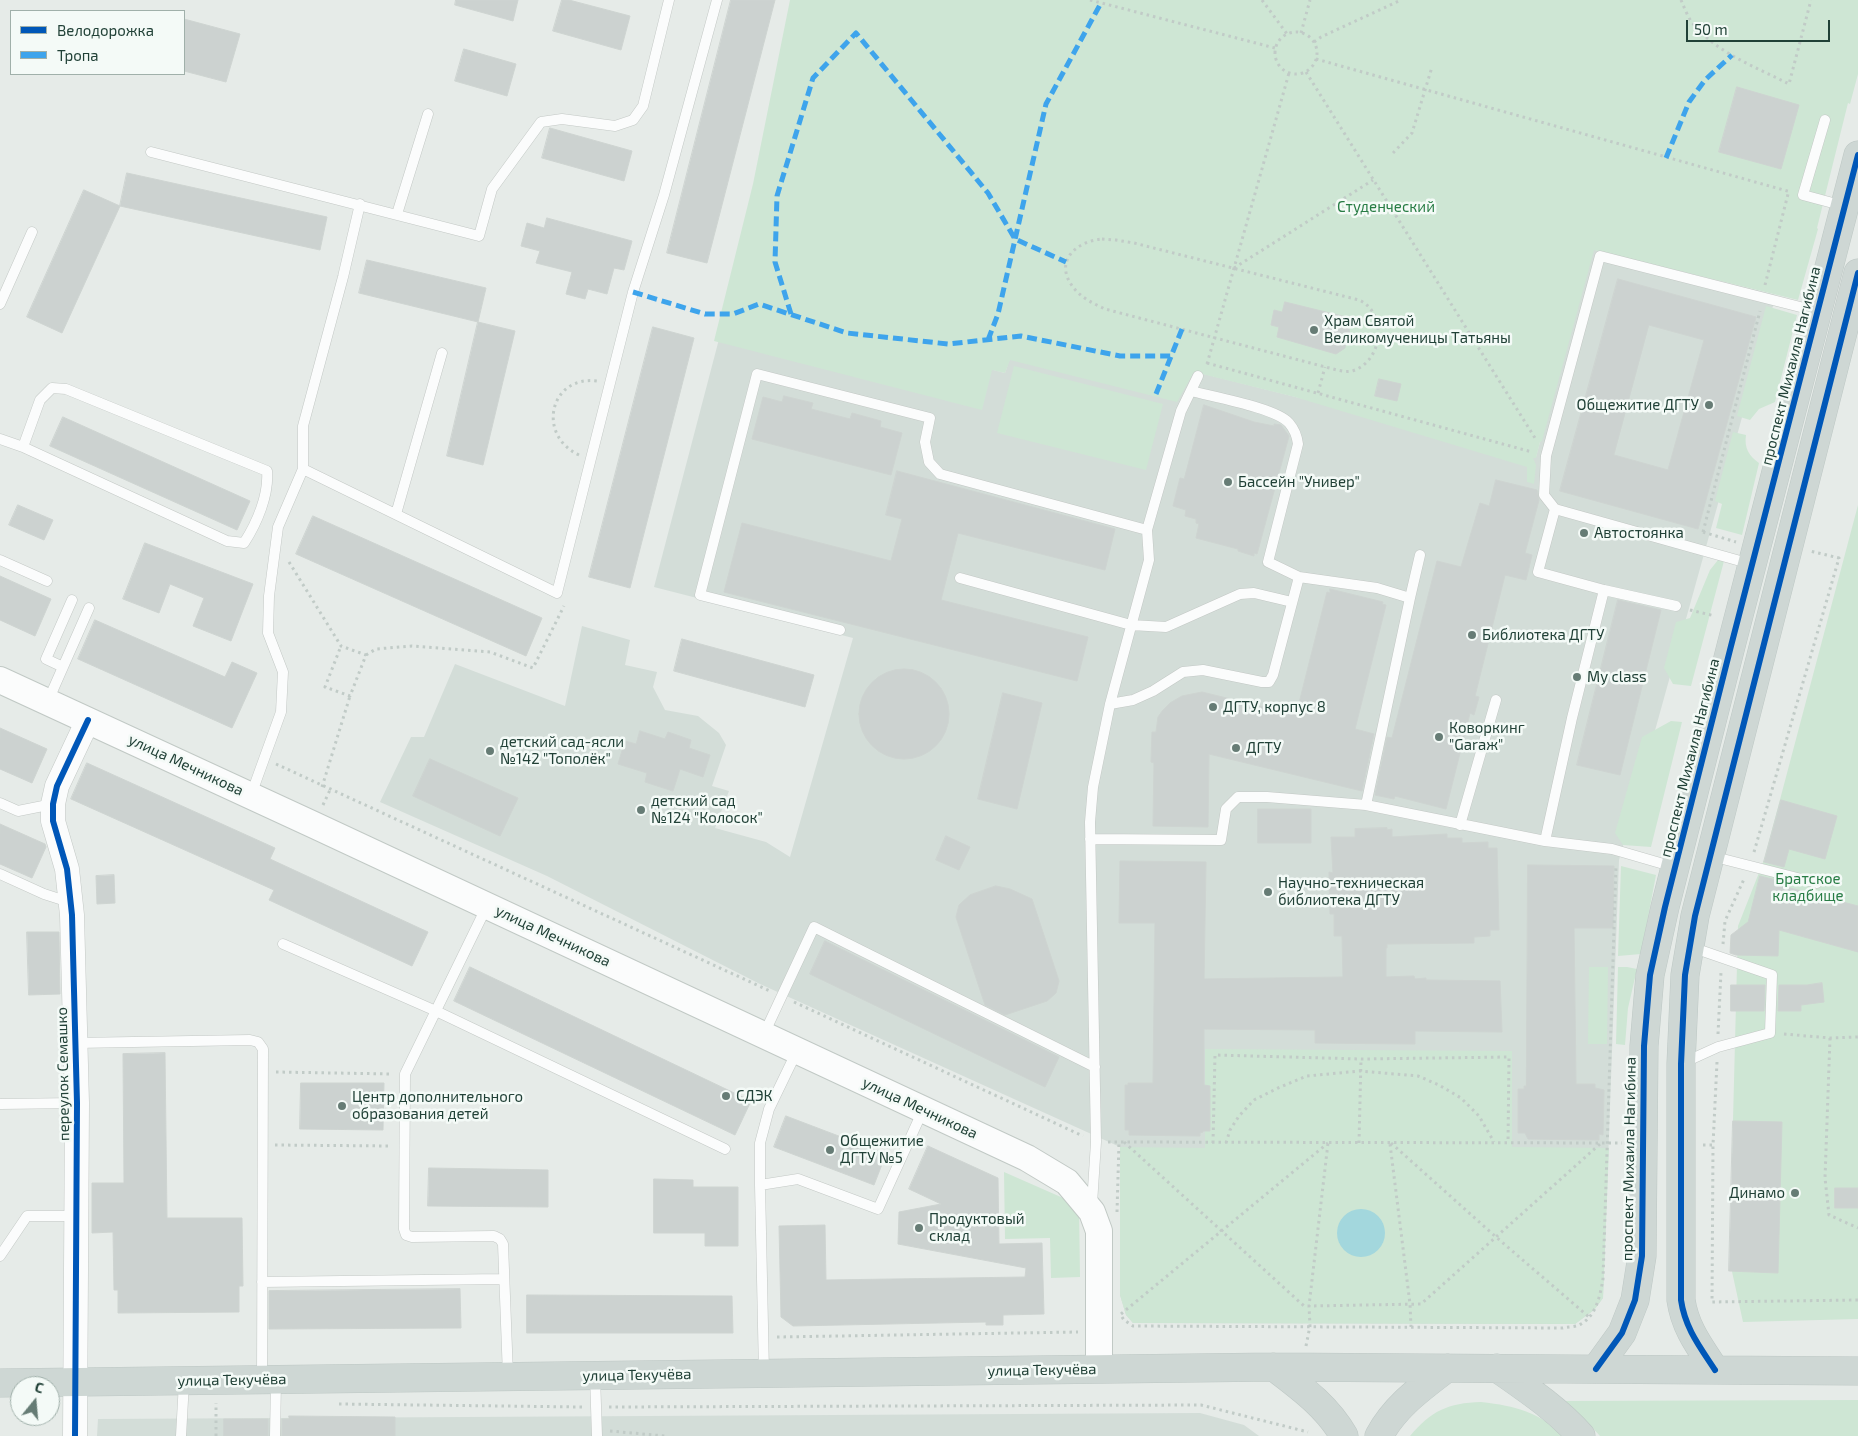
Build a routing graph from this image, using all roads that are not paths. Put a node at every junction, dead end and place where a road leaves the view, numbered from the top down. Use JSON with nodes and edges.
{"nodes":[{"id":1,"x":669,"y":0,"type":"edge"},
{"id":2,"x":717,"y":0,"type":"edge"},
{"id":3,"x":428,"y":114,"type":"dead end"},
{"id":4,"x":1825,"y":120,"type":"dead end"},
{"id":5,"x":151,"y":152,"type":"dead end"},
{"id":6,"x":1858,"y":155,"type":"edge"},
{"id":7,"x":360,"y":204,"type":"junction"},
{"id":8,"x":1845,"y":206,"type":"junction"},
{"id":9,"x":397,"y":214,"type":"junction"},
{"id":10,"x":32,"y":232,"type":"dead end"},
{"id":11,"x":1858,"y":273,"type":"edge"},
{"id":12,"x":0,"y":304,"type":"edge"},
{"id":13,"x":1818,"y":312,"type":"junction"},
{"id":14,"x":442,"y":353,"type":"dead end"},
{"id":15,"x":1198,"y":376,"type":"road end"},
{"id":16,"x":1191,"y":391,"type":"junction"},
{"id":17,"x":0,"y":439,"type":"edge"},
{"id":18,"x":23,"y":446,"type":"junction"},
{"id":19,"x":302,"y":469,"type":"junction"},
{"id":20,"x":1555,"y":510,"type":"junction"},
{"id":21,"x":396,"y":514,"type":"junction"},
{"id":22,"x":1148,"y":530,"type":"junction"},
{"id":23,"x":1756,"y":551,"type":"junction"},
{"id":24,"x":1420,"y":555,"type":"dead end"},
{"id":25,"x":0,"y":560,"type":"edge"},
{"id":26,"x":1299,"y":577,"type":"junction"},
{"id":27,"x":960,"y":578,"type":"dead end"},
{"id":28,"x":47,"y":582,"type":"dead end"},
{"id":29,"x":1604,"y":590,"type":"junction"},
{"id":30,"x":1410,"y":598,"type":"junction"},
{"id":31,"x":72,"y":600,"type":"dead end"},
{"id":32,"x":1292,"y":602,"type":"junction"},
{"id":33,"x":1676,"y":606,"type":"road end"},
{"id":34,"x":89,"y":608,"type":"dead end"},
{"id":35,"x":1132,"y":625,"type":"junction"},
{"id":36,"x":840,"y":630,"type":"dead end"},
{"id":37,"x":63,"y":666,"type":"junction"},
{"id":38,"x":0,"y":680,"type":"edge"},
{"id":39,"x":1496,"y":700,"type":"dead end"},
{"id":40,"x":47,"y":702,"type":"junction"},
{"id":41,"x":1110,"y":704,"type":"junction"},
{"id":42,"x":88,"y":720,"type":"junction"},
{"id":43,"x":251,"y":795,"type":"junction"},
{"id":44,"x":0,"y":803,"type":"edge"},
{"id":45,"x":52,"y":804,"type":"junction"},
{"id":46,"x":1366,"y":805,"type":"junction"},
{"id":47,"x":1460,"y":825,"type":"junction"},
{"id":48,"x":1090,"y":838,"type":"junction"},
{"id":49,"x":1545,"y":841,"type":"junction"},
{"id":50,"x":1711,"y":856,"type":"junction"},
{"id":51,"x":1675,"y":867,"type":"junction"},
{"id":52,"x":0,"y":874,"type":"edge"},
{"id":53,"x":1817,"y":882,"type":"dead end"},
{"id":54,"x":70,"y":902,"type":"junction"},
{"id":55,"x":487,"y":906,"type":"junction"},
{"id":56,"x":283,"y":944,"type":"dead end"},
{"id":57,"x":1690,"y":947,"type":"junction"},
{"id":58,"x":436,"y":1011,"type":"junction"},
{"id":59,"x":764,"y":1035,"type":"junction"},
{"id":60,"x":75,"y":1043,"type":"junction"},
{"id":61,"x":797,"y":1050,"type":"junction"},
{"id":62,"x":1681,"y":1064,"type":"junction"},
{"id":63,"x":1095,"y":1067,"type":"junction"},
{"id":64,"x":77,"y":1103,"type":"junction"},
{"id":65,"x":0,"y":1104,"type":"edge"},
{"id":66,"x":923,"y":1110,"type":"junction"},
{"id":67,"x":725,"y":1149,"type":"dead end"},
{"id":68,"x":760,"y":1185,"type":"junction"},
{"id":69,"x":1092,"y":1212,"type":"junction"},
{"id":70,"x":76,"y":1216,"type":"junction"},
{"id":71,"x":0,"y":1256,"type":"edge"},
{"id":72,"x":504,"y":1279,"type":"junction"},
{"id":73,"x":262,"y":1282,"type":"junction"},
{"id":74,"x":1274,"y":1367,"type":"junction"},
{"id":75,"x":1447,"y":1368,"type":"junction"},
{"id":76,"x":1497,"y":1368,"type":"junction"},
{"id":77,"x":1099,"y":1369,"type":"junction"},
{"id":78,"x":1596,"y":1369,"type":"junction"},
{"id":79,"x":1715,"y":1370,"type":"junction"},
{"id":80,"x":1858,"y":1371,"type":"edge"},
{"id":81,"x":764,"y":1373,"type":"junction"},
{"id":82,"x":595,"y":1375,"type":"junction"},
{"id":83,"x":508,"y":1377,"type":"junction"},
{"id":84,"x":269,"y":1379,"type":"junction"},
{"id":85,"x":75,"y":1382,"type":"junction"},
{"id":86,"x":0,"y":1383,"type":"edge"},
{"id":87,"x":183,"y":1391,"type":"junction"},
{"id":88,"x":597,"y":1433,"type":"edge"},
{"id":89,"x":75,"y":1436,"type":"edge"},
{"id":90,"x":181,"y":1436,"type":"edge"},
{"id":91,"x":275,"y":1436,"type":"edge"},
{"id":92,"x":1344,"y":1436,"type":"edge"},
{"id":93,"x":1379,"y":1436,"type":"edge"},
{"id":94,"x":1581,"y":1436,"type":"edge"}],
"edges":[{"from":1,"to":9,"type":"lane"},
{"from":2,"to":21,"type":"lane"},
{"from":3,"to":9,"type":"lane"},
{"from":4,"to":8,"type":"lane"},
{"from":5,"to":7,"type":"lane"},
{"from":6,"to":8,"type":"main road","name":"проспект Михаила Нагибина"},
{"from":7,"to":9,"type":"lane"},
{"from":7,"to":19,"type":"lane"},
{"from":8,"to":13,"type":"main road","name":"проспект Михаила Нагибина"},
{"from":10,"to":12,"type":"lane"},
{"from":11,"to":50,"type":"main road"},
{"from":13,"to":20,"type":"lane"},
{"from":13,"to":23,"type":"main road","name":"проспект Михаила Нагибина"},
{"from":14,"to":21,"type":"lane"},
{"from":15,"to":16,"type":"lane"},
{"from":16,"to":22,"type":"lane"},
{"from":16,"to":26,"type":"lane"},
{"from":17,"to":18,"type":"lane"},
{"from":18,"to":18,"type":"lane"},
{"from":19,"to":21,"type":"lane"},
{"from":19,"to":43,"type":"lane"},
{"from":20,"to":23,"type":"lane"},
{"from":20,"to":29,"type":"lane"},
{"from":22,"to":35,"type":"lane"},
{"from":22,"to":36,"type":"lane"},
{"from":23,"to":51,"type":"main road","name":"проспект Михаила Нагибина"},
{"from":24,"to":30,"type":"lane"},
{"from":25,"to":28,"type":"lane"},
{"from":26,"to":30,"type":"lane"},
{"from":26,"to":32,"type":"lane"},
{"from":27,"to":35,"type":"lane"},
{"from":29,"to":33,"type":"lane"},
{"from":29,"to":49,"type":"lane"},
{"from":30,"to":46,"type":"lane"},
{"from":31,"to":37,"type":"lane"},
{"from":32,"to":35,"type":"lane"},
{"from":32,"to":41,"type":"lane"},
{"from":34,"to":37,"type":"lane"},
{"from":35,"to":41,"type":"lane"},
{"from":37,"to":40,"type":"lane"},
{"from":38,"to":40,"type":"main road","name":"улица Мечникова"},
{"from":39,"to":47,"type":"lane"},
{"from":40,"to":42,"type":"main road","name":"улица Мечникова"},
{"from":41,"to":48,"type":"lane"},
{"from":42,"to":43,"type":"main road","name":"улица Мечникова"},
{"from":42,"to":45,"type":"street","name":"переулок Семашко"},
{"from":43,"to":55,"type":"main road","name":"улица Мечникова"},
{"from":44,"to":45,"type":"lane"},
{"from":45,"to":54,"type":"street","name":"переулок Семашко"},
{"from":46,"to":47,"type":"lane"},
{"from":46,"to":48,"type":"lane"},
{"from":47,"to":49,"type":"lane"},
{"from":48,"to":63,"type":"lane"},
{"from":49,"to":51,"type":"lane"},
{"from":50,"to":53,"type":"lane"},
{"from":50,"to":57,"type":"main road"},
{"from":51,"to":78,"type":"main road","name":"проспект Михаила Нагибина"},
{"from":52,"to":54,"type":"lane"},
{"from":54,"to":60,"type":"street","name":"переулок Семашко"},
{"from":55,"to":58,"type":"lane"},
{"from":55,"to":59,"type":"main road","name":"улица Мечникова"},
{"from":56,"to":58,"type":"lane"},
{"from":57,"to":62,"type":"main road"},
{"from":57,"to":62,"type":"lane"},
{"from":58,"to":67,"type":"lane"},
{"from":58,"to":72,"type":"lane"},
{"from":59,"to":61,"type":"main road","name":"улица Мечникова"},
{"from":59,"to":63,"type":"lane"},
{"from":60,"to":64,"type":"street","name":"переулок Семашко"},
{"from":60,"to":73,"type":"lane"},
{"from":61,"to":66,"type":"main road","name":"улица Мечникова"},
{"from":61,"to":68,"type":"lane"},
{"from":62,"to":79,"type":"main road"},
{"from":63,"to":69,"type":"lane"},
{"from":64,"to":65,"type":"lane"},
{"from":64,"to":70,"type":"street","name":"переулок Семашко"},
{"from":66,"to":68,"type":"lane"},
{"from":66,"to":69,"type":"main road","name":"улица Мечникова"},
{"from":68,"to":81,"type":"lane"},
{"from":69,"to":77,"type":"main road"},
{"from":70,"to":71,"type":"lane"},
{"from":70,"to":85,"type":"street","name":"переулок Семашко"},
{"from":72,"to":73,"type":"lane"},
{"from":72,"to":83,"type":"lane"},
{"from":73,"to":84,"type":"lane"},
{"from":74,"to":75,"type":"main road","name":"улица Текучёва"},
{"from":74,"to":77,"type":"main road","name":"улица Текучёва"},
{"from":74,"to":92,"type":"main road"},
{"from":75,"to":76,"type":"main road","name":"улица Текучёва"},
{"from":75,"to":93,"type":"main road"},
{"from":76,"to":78,"type":"main road","name":"улица Текучёва"},
{"from":76,"to":94,"type":"main road"},
{"from":77,"to":81,"type":"main road","name":"улица Текучёва"},
{"from":78,"to":79,"type":"main road","name":"улица Текучёва"},
{"from":79,"to":80,"type":"main road","name":"улица Текучёва"},
{"from":81,"to":82,"type":"main road","name":"улица Текучёва"},
{"from":82,"to":83,"type":"main road","name":"улица Текучёва"},
{"from":82,"to":88,"type":"lane"},
{"from":83,"to":84,"type":"main road","name":"улица Текучёва"},
{"from":84,"to":87,"type":"main road","name":"улица Текучёва"},
{"from":84,"to":91,"type":"lane"},
{"from":85,"to":86,"type":"main road","name":"улица Текучёва"},
{"from":85,"to":87,"type":"main road","name":"улица Текучёва"},
{"from":85,"to":89,"type":"street","name":"переулок Семашко"},
{"from":87,"to":90,"type":"lane"}]}
